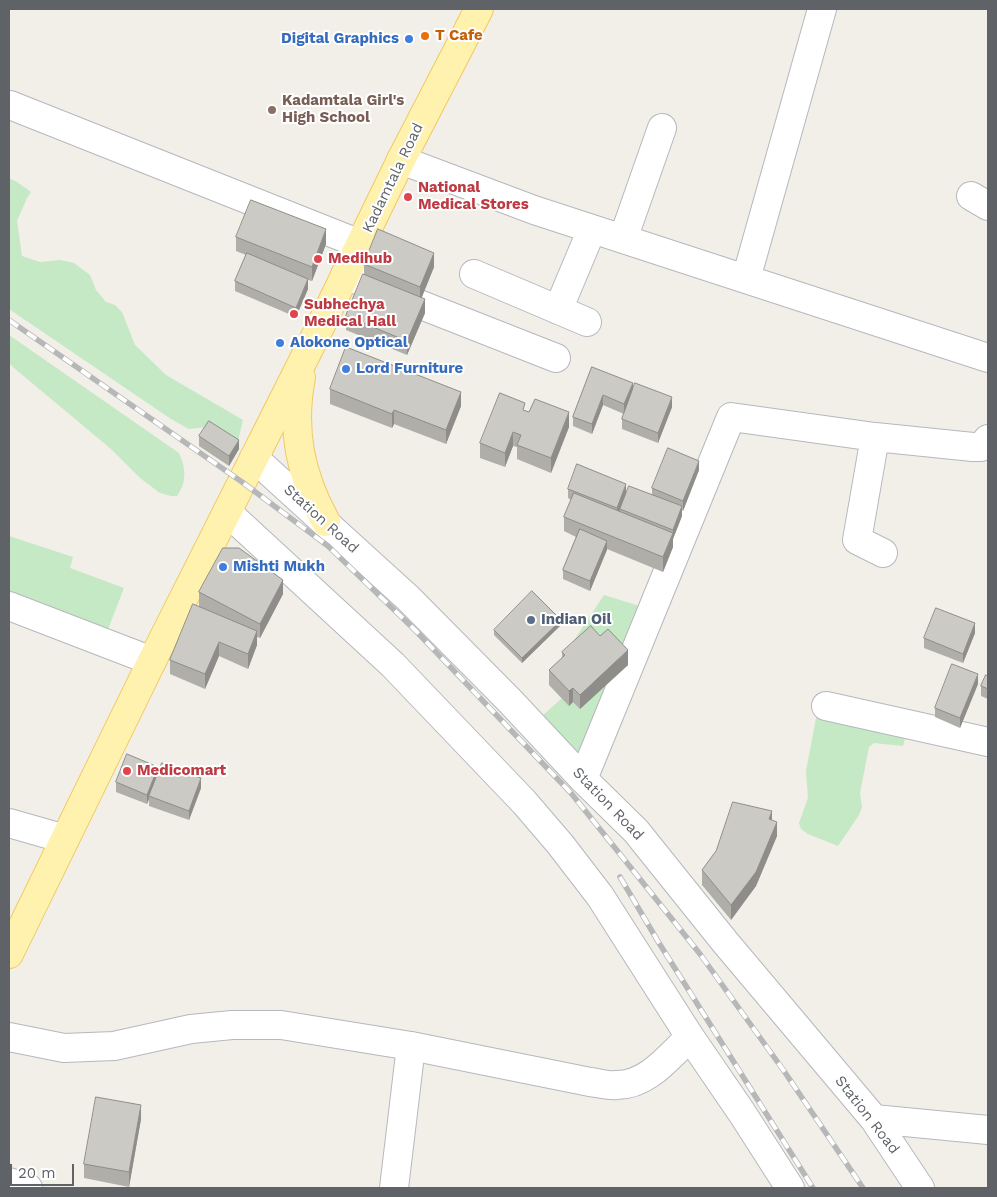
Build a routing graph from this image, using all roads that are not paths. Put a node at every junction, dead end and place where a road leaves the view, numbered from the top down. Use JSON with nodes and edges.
{"nodes":[{"id":1,"x":479,"y":9,"type":"edge"},
{"id":2,"x":822,"y":9,"type":"edge"},
{"id":3,"x":10,"y":106,"type":"dead end"},
{"id":4,"x":662,"y":128,"type":"dead end"},
{"id":5,"x":401,"y":160,"type":"junction"},
{"id":6,"x":592,"y":229,"type":"junction"},
{"id":7,"x":623,"y":239,"type":"junction"},
{"id":8,"x":360,"y":244,"type":"junction"},
{"id":9,"x":474,"y":274,"type":"dead end"},
{"id":10,"x":345,"y":275,"type":"junction"},
{"id":11,"x":746,"y":279,"type":"junction"},
{"id":12,"x":558,"y":310,"type":"junction"},
{"id":13,"x":587,"y":322,"type":"dead end"},
{"id":14,"x":321,"y":325,"type":"junction"},
{"id":15,"x":556,"y":358,"type":"dead end"},
{"id":16,"x":988,"y":358,"type":"edge"},
{"id":17,"x":875,"y":437,"type":"junction"},
{"id":18,"x":988,"y":439,"type":"edge"},
{"id":19,"x":248,"y":470,"type":"junction"},
{"id":20,"x":227,"y":512,"type":"junction"},
{"id":21,"x":326,"y":522,"type":"junction"},
{"id":22,"x":883,"y":553,"type":"dead end"},
{"id":23,"x":9,"y":606,"type":"edge"},
{"id":24,"x":152,"y":661,"type":"junction"},
{"id":25,"x":826,"y":706,"type":"dead end"},
{"id":26,"x":988,"y":742,"type":"edge"},
{"id":27,"x":583,"y":778,"type":"junction"},
{"id":28,"x":9,"y":823,"type":"edge"},
{"id":29,"x":65,"y":839,"type":"junction"},
{"id":30,"x":9,"y":954,"type":"edge"},
{"id":31,"x":9,"y":1037,"type":"edge"},
{"id":32,"x":690,"y":1037,"type":"junction"},
{"id":33,"x":411,"y":1046,"type":"junction"},
{"id":34,"x":874,"y":1119,"type":"junction"},
{"id":35,"x":988,"y":1130,"type":"edge"},
{"id":36,"x":9,"y":1182,"type":"edge"},
{"id":37,"x":28,"y":1188,"type":"edge"},
{"id":38,"x":394,"y":1188,"type":"edge"},
{"id":39,"x":790,"y":1188,"type":"edge"},
{"id":40,"x":920,"y":1188,"type":"edge"}],
"edges":[{"from":1,"to":5,"type":"main road","name":"Kadamtala Road"},
{"from":2,"to":11,"type":"street"},
{"from":3,"to":8,"type":"street"},
{"from":4,"to":7,"type":"street"},
{"from":5,"to":6,"type":"street"},
{"from":5,"to":8,"type":"main road","name":"Kadamtala Road"},
{"from":6,"to":7,"type":"street"},
{"from":6,"to":12,"type":"street"},
{"from":7,"to":11,"type":"street"},
{"from":8,"to":10,"type":"main road","name":"Kadamtala Road"},
{"from":9,"to":12,"type":"street"},
{"from":10,"to":14,"type":"main road","name":"Kadamtala Road"},
{"from":10,"to":15,"type":"street"},
{"from":11,"to":16,"type":"street"},
{"from":12,"to":13,"type":"street"},
{"from":14,"to":19,"type":"main road","name":"Kadamtala Road"},
{"from":14,"to":21,"type":"main road"},
{"from":17,"to":18,"type":"street"},
{"from":17,"to":22,"type":"street"},
{"from":17,"to":27,"type":"street"},
{"from":19,"to":20,"type":"main road","name":"Kadamtala Road"},
{"from":19,"to":21,"type":"street","name":"Station Road"},
{"from":20,"to":24,"type":"main road","name":"Kadamtala Road"},
{"from":20,"to":32,"type":"street"},
{"from":21,"to":27,"type":"street","name":"Station Road"},
{"from":23,"to":24,"type":"street"},
{"from":24,"to":29,"type":"main road","name":"Kadamtala Road"},
{"from":25,"to":26,"type":"street"},
{"from":27,"to":34,"type":"street","name":"Station Road"},
{"from":28,"to":29,"type":"street"},
{"from":29,"to":30,"type":"main road","name":"Kadamtala Road"},
{"from":31,"to":33,"type":"street"},
{"from":32,"to":33,"type":"street"},
{"from":32,"to":39,"type":"street"},
{"from":33,"to":38,"type":"street"},
{"from":34,"to":35,"type":"street"},
{"from":34,"to":40,"type":"street","name":"Station Road"},
{"from":36,"to":37,"type":"street"}]}
